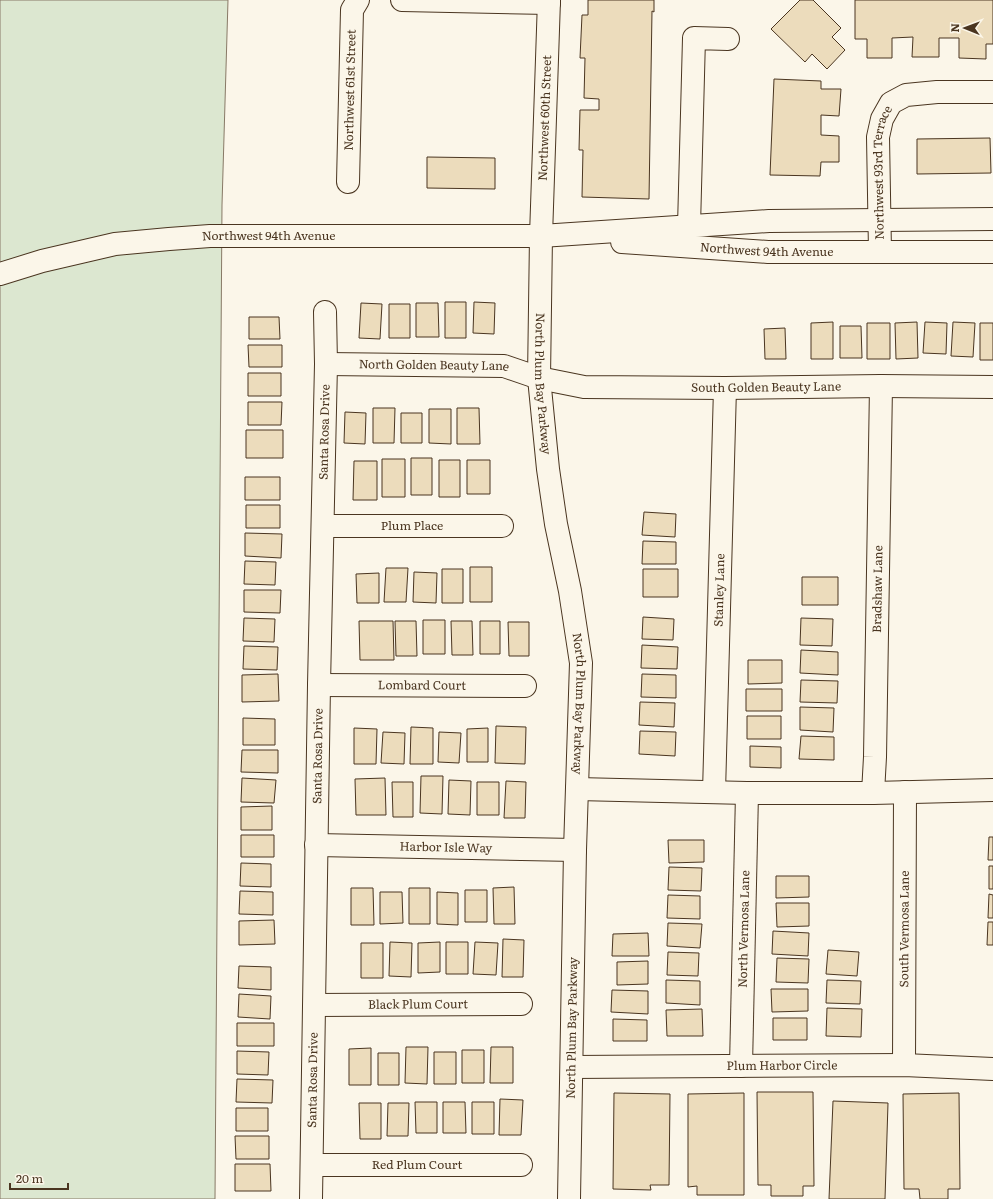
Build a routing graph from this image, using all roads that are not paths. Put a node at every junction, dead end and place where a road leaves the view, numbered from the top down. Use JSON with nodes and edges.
{"nodes":[{"id":1,"x":358,"y":0,"type":"edge"},
{"id":2,"x":402,"y":0,"type":"edge"},
{"id":3,"x":549,"y":1,"type":"edge"},
{"id":4,"x":728,"y":39,"type":"dead end"},
{"id":5,"x":993,"y":92,"type":"edge"},
{"id":6,"x":348,"y":182,"type":"dead end"},
{"id":7,"x":993,"y":219,"type":"edge"},
{"id":8,"x":879,"y":220,"type":"junction"},
{"id":9,"x":689,"y":226,"type":"junction"},
{"id":10,"x":541,"y":236,"type":"junction"},
{"id":11,"x":880,"y":252,"type":"junction"},
{"id":12,"x":993,"y":252,"type":"edge"},
{"id":13,"x":0,"y":274,"type":"edge"},
{"id":14,"x":325,"y":312,"type":"dead end"},
{"id":15,"x":326,"y":364,"type":"junction"},
{"id":16,"x":539,"y":378,"type":"junction"},
{"id":17,"x":882,"y":386,"type":"junction"},
{"id":18,"x":993,"y":387,"type":"edge"},
{"id":19,"x":725,"y":388,"type":"junction"},
{"id":20,"x":323,"y":526,"type":"junction"},
{"id":21,"x":502,"y":526,"type":"dead end"},
{"id":22,"x":319,"y":685,"type":"junction"},
{"id":23,"x":525,"y":686,"type":"dead end"},
{"id":24,"x":577,"y":789,"type":"junction"},
{"id":25,"x":993,"y":790,"type":"edge"},
{"id":26,"x":714,"y":792,"type":"junction"},
{"id":27,"x":873,"y":792,"type":"junction"},
{"id":28,"x":905,"y":792,"type":"junction"},
{"id":29,"x":747,"y":793,"type":"junction"},
{"id":30,"x":316,"y":844,"type":"junction"},
{"id":31,"x":575,"y":850,"type":"junction"},
{"id":32,"x":521,"y":1004,"type":"dead end"},
{"id":33,"x":315,"y":1005,"type":"junction"},
{"id":34,"x":741,"y":1066,"type":"junction"},
{"id":35,"x":904,"y":1066,"type":"junction"},
{"id":36,"x":572,"y":1067,"type":"junction"},
{"id":37,"x":993,"y":1069,"type":"edge"},
{"id":38,"x":312,"y":1165,"type":"junction"},
{"id":39,"x":521,"y":1165,"type":"dead end"},
{"id":40,"x":311,"y":1199,"type":"edge"},
{"id":41,"x":569,"y":1199,"type":"edge"}],
"edges":[{"from":1,"to":6,"type":"street","name":"Northwest 61st Street"},
{"from":2,"to":3,"type":"street"},
{"from":3,"to":10,"type":"street","name":"Northwest 60th Street"},
{"from":4,"to":9,"type":"street"},
{"from":5,"to":8,"type":"street","name":"Northwest 93rd Terrace"},
{"from":7,"to":8,"type":"street","name":"Northwest 94th Avenue"},
{"from":8,"to":9,"type":"street","name":"Northwest 94th Avenue"},
{"from":8,"to":11,"type":"street","name":"Northwest 93rd Terrace"},
{"from":9,"to":10,"type":"street","name":"Northwest 94th Avenue"},
{"from":10,"to":11,"type":"street","name":"Northwest 94th Avenue"},
{"from":10,"to":13,"type":"street","name":"Northwest 94th Avenue"},
{"from":10,"to":16,"type":"street","name":"North Plum Bay Parkway"},
{"from":11,"to":12,"type":"street","name":"Northwest 94th Avenue"},
{"from":14,"to":15,"type":"street","name":"Santa Rosa Drive"},
{"from":15,"to":16,"type":"street","name":"North Golden Beauty Lane"},
{"from":15,"to":20,"type":"street","name":"Santa Rosa Drive"},
{"from":16,"to":19,"type":"street","name":"South Golden Beauty Lane"},
{"from":16,"to":24,"type":"street","name":"North Plum Bay Parkway"},
{"from":17,"to":18,"type":"street","name":"South Golden Beauty Lane"},
{"from":17,"to":19,"type":"street","name":"South Golden Beauty Lane"},
{"from":17,"to":27,"type":"street","name":"Bradshaw Lane"},
{"from":19,"to":26,"type":"street","name":"Stanley Lane"},
{"from":20,"to":21,"type":"street","name":"Plum Place"},
{"from":20,"to":22,"type":"street","name":"Santa Rosa Drive"},
{"from":22,"to":23,"type":"street","name":"Lombard Court"},
{"from":22,"to":30,"type":"street","name":"Santa Rosa Drive"},
{"from":24,"to":26,"type":"street"},
{"from":24,"to":31,"type":"street","name":"North Plum Bay Parkway"},
{"from":25,"to":28,"type":"street"},
{"from":26,"to":29,"type":"street"},
{"from":27,"to":28,"type":"street"},
{"from":27,"to":29,"type":"street"},
{"from":28,"to":35,"type":"street","name":"South Vermosa Lane"},
{"from":29,"to":34,"type":"street","name":"North Vermosa Lane"},
{"from":30,"to":31,"type":"street","name":"Harbor Isle Way"},
{"from":30,"to":33,"type":"street","name":"Santa Rosa Drive"},
{"from":31,"to":36,"type":"street","name":"North Plum Bay Parkway"},
{"from":32,"to":33,"type":"street","name":"Black Plum Court"},
{"from":33,"to":38,"type":"street","name":"Santa Rosa Drive"},
{"from":34,"to":35,"type":"street","name":"Plum Harbor Circle"},
{"from":34,"to":36,"type":"street","name":"Plum Harbor Circle"},
{"from":35,"to":37,"type":"street","name":"Plum Harbor Circle"},
{"from":36,"to":41,"type":"street","name":"North Plum Bay Parkway"},
{"from":38,"to":39,"type":"street","name":"Red Plum Court"},
{"from":38,"to":40,"type":"street","name":"Santa Rosa Drive"}]}
